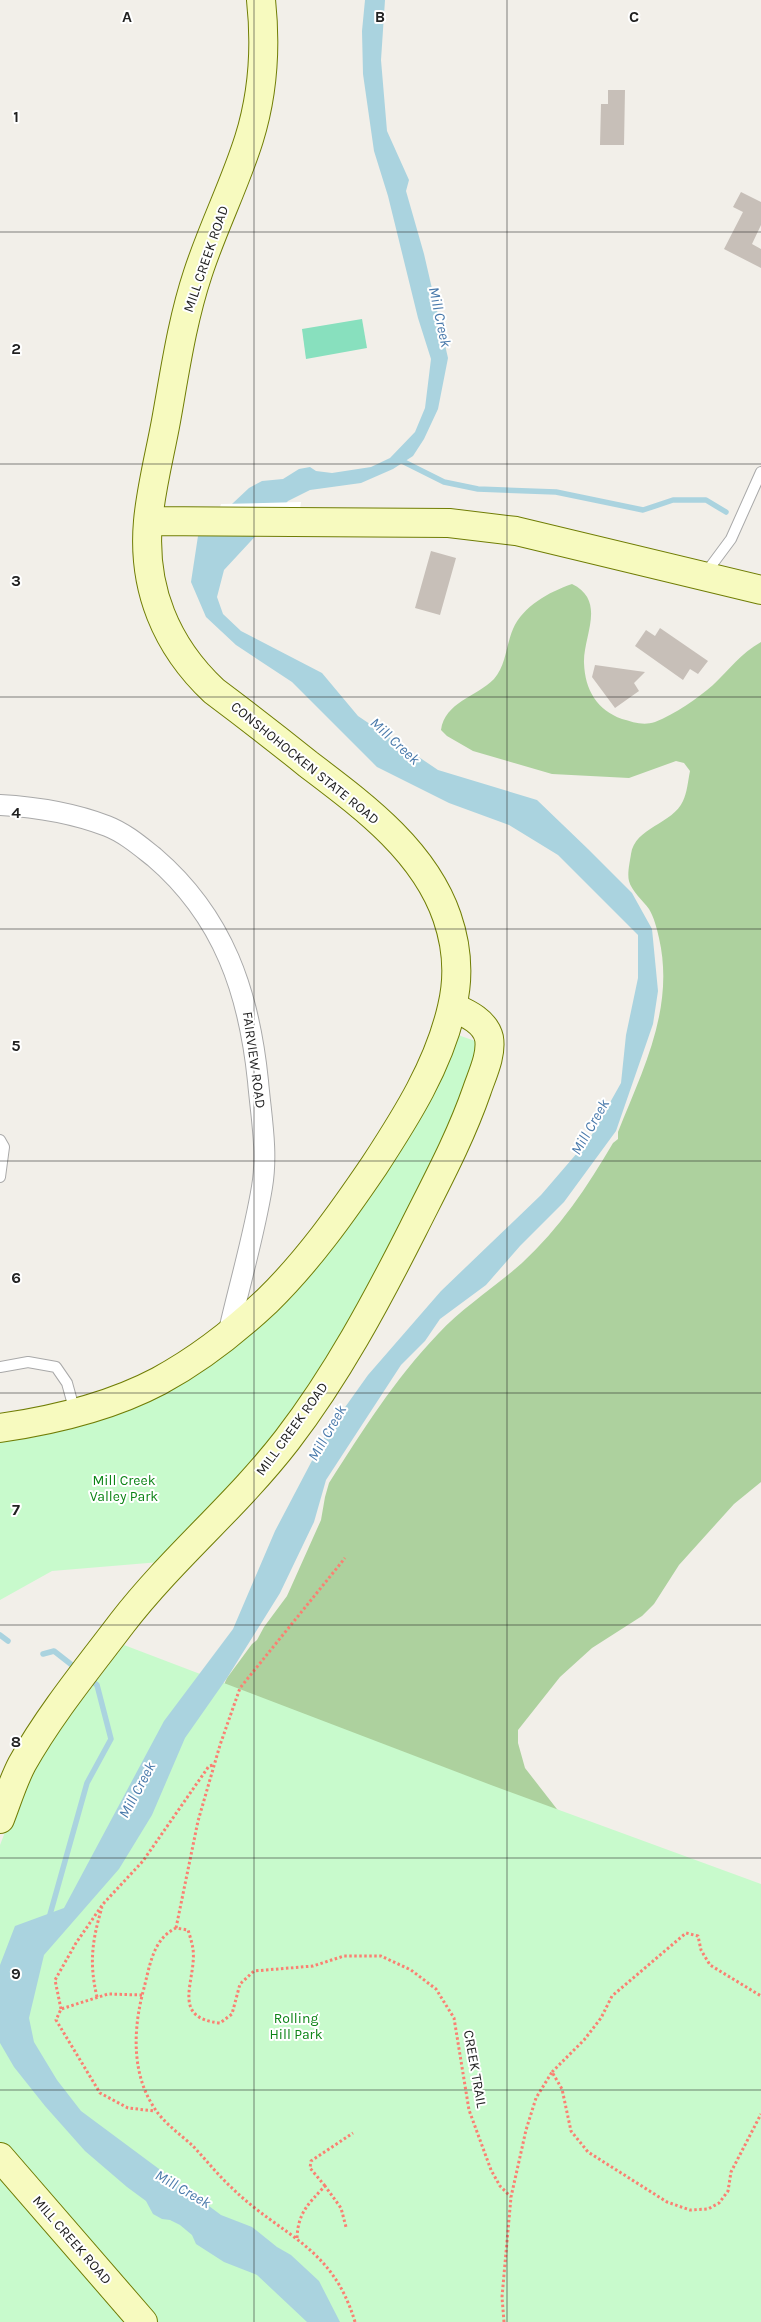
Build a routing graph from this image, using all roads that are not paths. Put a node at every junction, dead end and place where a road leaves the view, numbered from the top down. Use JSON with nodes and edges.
{"nodes":[{"id":1,"x":261,"y":0,"type":"edge"},
{"id":2,"x":761,"y":472,"type":"edge"},
{"id":3,"x":148,"y":521,"type":"junction"},
{"id":4,"x":704,"y":575,"type":"junction"},
{"id":5,"x":761,"y":590,"type":"edge"},
{"id":6,"x":0,"y":805,"type":"edge"},
{"id":7,"x":453,"y":1007,"type":"junction"},
{"id":8,"x":0,"y":1140,"type":"edge"},
{"id":9,"x":0,"y":1177,"type":"edge"},
{"id":10,"x":228,"y":1334,"type":"junction"},
{"id":11,"x":0,"y":1368,"type":"edge"},
{"id":12,"x":75,"y":1413,"type":"junction"},
{"id":13,"x":0,"y":1428,"type":"edge"},
{"id":14,"x":0,"y":1819,"type":"edge"},
{"id":15,"x":0,"y":2157,"type":"edge"},
{"id":16,"x":143,"y":2322,"type":"edge"}],
"edges":[{"from":1,"to":3,"type":"main road","name":"MILL CREEK ROAD"},
{"from":2,"to":4,"type":"lane"},
{"from":3,"to":4,"type":"main road"},
{"from":3,"to":7,"type":"main road","name":"CONSHOHOCKEN STATE ROAD"},
{"from":4,"to":5,"type":"main road"},
{"from":6,"to":10,"type":"street","name":"FAIRVIEW ROAD"},
{"from":7,"to":10,"type":"main road","name":"CONSHOHOCKEN STATE ROAD"},
{"from":7,"to":14,"type":"main road","name":"MILL CREEK ROAD"},
{"from":8,"to":9,"type":"lane"},
{"from":10,"to":12,"type":"main road","name":"CONSHOHOCKEN STATE ROAD"},
{"from":11,"to":12,"type":"lane"},
{"from":12,"to":13,"type":"main road","name":"CONSHOHOCKEN STATE ROAD"},
{"from":15,"to":16,"type":"main road","name":"MILL CREEK ROAD"}]}
